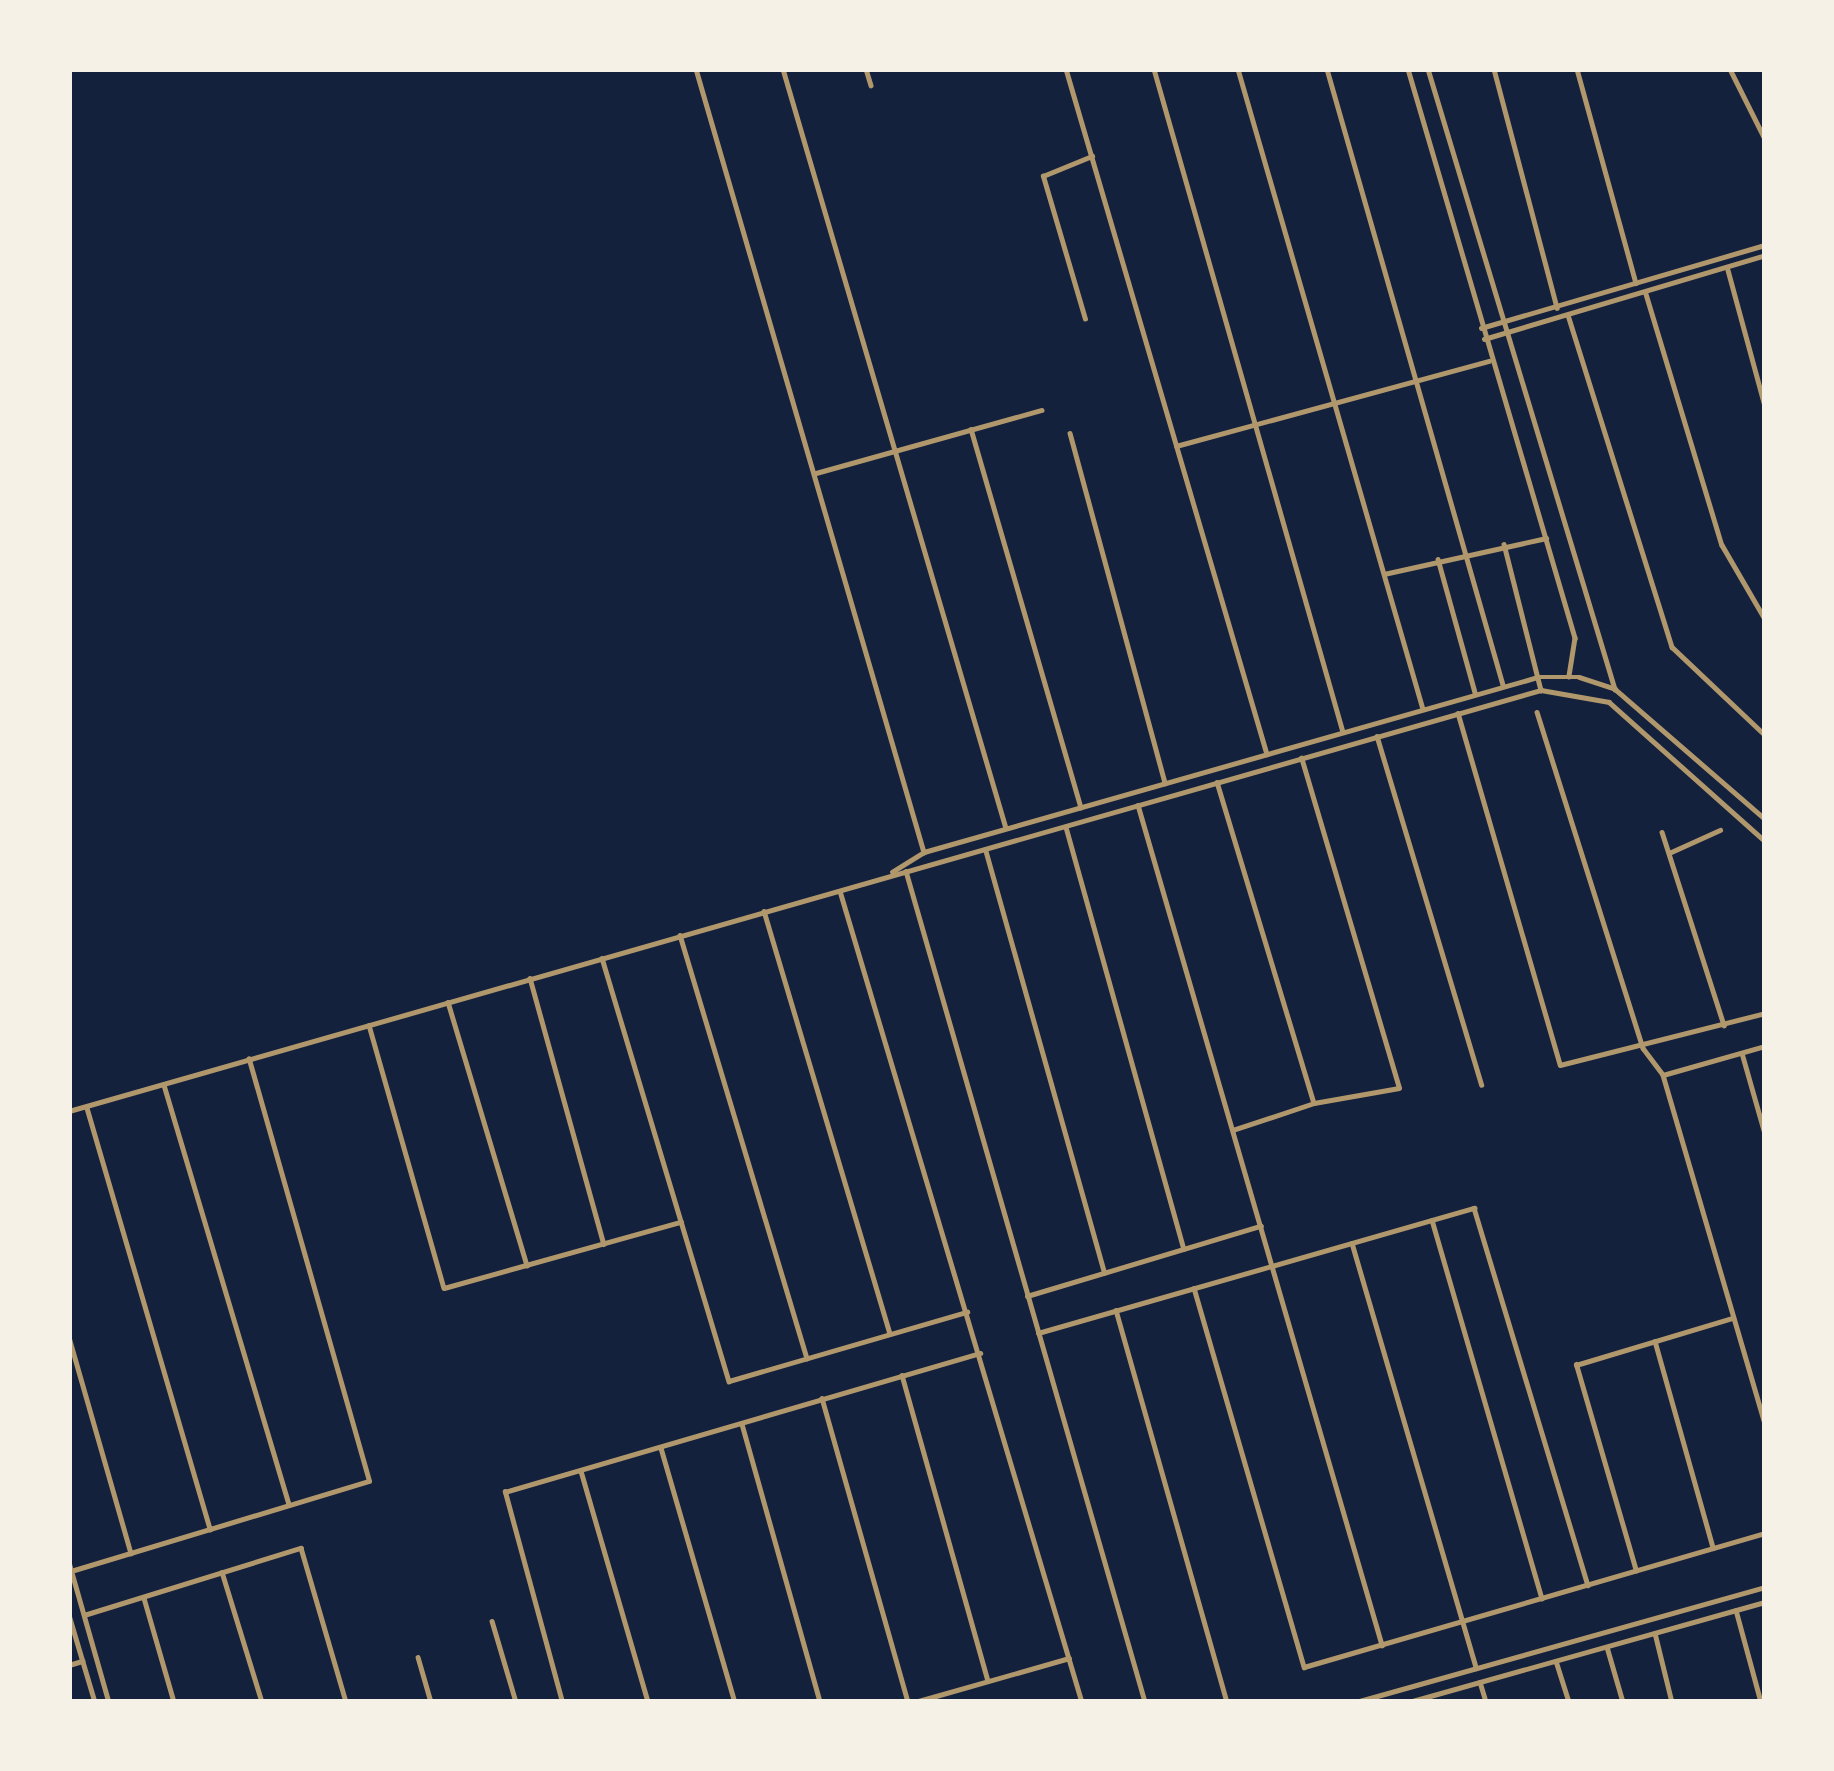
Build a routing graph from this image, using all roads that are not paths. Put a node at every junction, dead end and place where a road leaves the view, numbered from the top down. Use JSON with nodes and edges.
{"nodes":[{"id":1,"x":696,"y":69,"type":"edge"},
{"id":2,"x":783,"y":69,"type":"edge"},
{"id":3,"x":866,"y":69,"type":"edge"},
{"id":4,"x":1066,"y":69,"type":"edge"},
{"id":5,"x":1154,"y":69,"type":"edge"},
{"id":6,"x":1238,"y":69,"type":"edge"},
{"id":7,"x":1327,"y":69,"type":"edge"},
{"id":8,"x":1408,"y":69,"type":"edge"},
{"id":9,"x":1428,"y":69,"type":"edge"},
{"id":10,"x":1494,"y":69,"type":"edge"},
{"id":11,"x":1577,"y":69,"type":"edge"},
{"id":12,"x":1730,"y":69,"type":"edge"},
{"id":13,"x":871,"y":85,"type":"dead end"},
{"id":14,"x":1765,"y":140,"type":"edge"},
{"id":15,"x":1092,"y":157,"type":"junction"},
{"id":16,"x":1765,"y":245,"type":"edge"},
{"id":17,"x":1741,"y":254,"type":"junction"},
{"id":18,"x":1765,"y":255,"type":"edge"},
{"id":19,"x":1744,"y":263,"type":"junction"},
{"id":20,"x":1728,"y":270,"type":"junction"},
{"id":21,"x":1636,"y":286,"type":"junction"},
{"id":22,"x":1646,"y":294,"type":"junction"},
{"id":23,"x":1556,"y":308,"type":"junction"},
{"id":24,"x":1568,"y":315,"type":"junction"},
{"id":25,"x":1085,"y":319,"type":"dead end"},
{"id":26,"x":1499,"y":322,"type":"junction"},
{"id":27,"x":1481,"y":328,"type":"junction"},
{"id":28,"x":1503,"y":334,"type":"junction"},
{"id":29,"x":1484,"y":339,"type":"junction"},
{"id":30,"x":1491,"y":360,"type":"junction"},
{"id":31,"x":1419,"y":377,"type":"junction"},
{"id":32,"x":1335,"y":400,"type":"junction"},
{"id":33,"x":1765,"y":406,"type":"edge"},
{"id":34,"x":1041,"y":410,"type":"dead end"},
{"id":35,"x":1256,"y":423,"type":"junction"},
{"id":36,"x":971,"y":429,"type":"junction"},
{"id":37,"x":1070,"y":433,"type":"dead end"},
{"id":38,"x":1176,"y":446,"type":"junction"},
{"id":39,"x":895,"y":451,"type":"junction"},
{"id":40,"x":814,"y":474,"type":"junction"},
{"id":41,"x":1546,"y":538,"type":"junction"},
{"id":42,"x":1504,"y":544,"type":"junction"},
{"id":43,"x":1469,"y":549,"type":"junction"},
{"id":44,"x":1438,"y":559,"type":"junction"},
{"id":45,"x":1384,"y":574,"type":"junction"},
{"id":46,"x":1765,"y":620,"type":"edge"},
{"id":47,"x":1538,"y":676,"type":"junction"},
{"id":48,"x":1569,"y":677,"type":"junction"},
{"id":49,"x":1503,"y":685,"type":"junction"},
{"id":50,"x":1615,"y":689,"type":"junction"},
{"id":51,"x":1541,"y":690,"type":"junction"},
{"id":52,"x":1475,"y":694,"type":"junction"},
{"id":53,"x":1423,"y":709,"type":"junction"},
{"id":54,"x":1537,"y":712,"type":"dead end"},
{"id":55,"x":1458,"y":713,"type":"junction"},
{"id":56,"x":1343,"y":732,"type":"junction"},
{"id":57,"x":1765,"y":735,"type":"edge"},
{"id":58,"x":1377,"y":736,"type":"junction"},
{"id":59,"x":1267,"y":754,"type":"junction"},
{"id":60,"x":1301,"y":758,"type":"junction"},
{"id":61,"x":1217,"y":782,"type":"junction"},
{"id":62,"x":1166,"y":783,"type":"junction"},
{"id":63,"x":1138,"y":805,"type":"junction"},
{"id":64,"x":1081,"y":807,"type":"junction"},
{"id":65,"x":1765,"y":819,"type":"edge"},
{"id":66,"x":1065,"y":826,"type":"junction"},
{"id":67,"x":1006,"y":828,"type":"junction"},
{"id":68,"x":1720,"y":830,"type":"dead end"},
{"id":69,"x":1662,"y":832,"type":"dead end"},
{"id":70,"x":1765,"y":841,"type":"edge"},
{"id":71,"x":985,"y":849,"type":"junction"},
{"id":72,"x":924,"y":852,"type":"junction"},
{"id":73,"x":1669,"y":853,"type":"junction"},
{"id":74,"x":905,"y":867,"type":"junction"},
{"id":75,"x":839,"y":890,"type":"junction"},
{"id":76,"x":764,"y":911,"type":"junction"},
{"id":77,"x":680,"y":935,"type":"junction"},
{"id":78,"x":602,"y":958,"type":"junction"},
{"id":79,"x":530,"y":979,"type":"junction"},
{"id":80,"x":448,"y":1002,"type":"junction"},
{"id":81,"x":1765,"y":1013,"type":"edge"},
{"id":82,"x":369,"y":1025,"type":"junction"},
{"id":83,"x":1724,"y":1025,"type":"junction"},
{"id":84,"x":1765,"y":1046,"type":"edge"},
{"id":85,"x":1643,"y":1048,"type":"junction"},
{"id":86,"x":1742,"y":1053,"type":"junction"},
{"id":87,"x":249,"y":1059,"type":"junction"},
{"id":88,"x":1664,"y":1075,"type":"junction"},
{"id":89,"x":164,"y":1084,"type":"junction"},
{"id":90,"x":1482,"y":1084,"type":"dead end"},
{"id":91,"x":1314,"y":1103,"type":"junction"},
{"id":92,"x":87,"y":1106,"type":"junction"},
{"id":93,"x":69,"y":1111,"type":"edge"},
{"id":94,"x":1233,"y":1130,"type":"junction"},
{"id":95,"x":1765,"y":1134,"type":"edge"},
{"id":96,"x":1432,"y":1220,"type":"junction"},
{"id":97,"x":681,"y":1222,"type":"junction"},
{"id":98,"x":1261,"y":1226,"type":"junction"},
{"id":99,"x":1352,"y":1243,"type":"junction"},
{"id":100,"x":604,"y":1244,"type":"junction"},
{"id":101,"x":1184,"y":1249,"type":"junction"},
{"id":102,"x":526,"y":1265,"type":"junction"},
{"id":103,"x":1277,"y":1266,"type":"junction"},
{"id":104,"x":1105,"y":1273,"type":"junction"},
{"id":105,"x":1194,"y":1288,"type":"junction"},
{"id":106,"x":1028,"y":1297,"type":"junction"},
{"id":107,"x":1116,"y":1310,"type":"junction"},
{"id":108,"x":967,"y":1311,"type":"junction"},
{"id":109,"x":1734,"y":1317,"type":"junction"},
{"id":110,"x":1038,"y":1333,"type":"junction"},
{"id":111,"x":890,"y":1334,"type":"junction"},
{"id":112,"x":69,"y":1337,"type":"edge"},
{"id":113,"x":1654,"y":1341,"type":"junction"},
{"id":114,"x":980,"y":1353,"type":"junction"},
{"id":115,"x":807,"y":1358,"type":"junction"},
{"id":116,"x":902,"y":1375,"type":"junction"},
{"id":117,"x":823,"y":1398,"type":"junction"},
{"id":118,"x":741,"y":1422,"type":"junction"},
{"id":119,"x":1765,"y":1423,"type":"edge"},
{"id":120,"x":660,"y":1446,"type":"junction"},
{"id":121,"x":581,"y":1471,"type":"junction"},
{"id":122,"x":289,"y":1505,"type":"junction"},
{"id":123,"x":210,"y":1529,"type":"junction"},
{"id":124,"x":1765,"y":1533,"type":"edge"},
{"id":125,"x":1713,"y":1548,"type":"junction"},
{"id":126,"x":131,"y":1553,"type":"junction"},
{"id":127,"x":69,"y":1562,"type":"edge"},
{"id":128,"x":71,"y":1571,"type":"edge"},
{"id":129,"x":1636,"y":1571,"type":"junction"},
{"id":130,"x":222,"y":1572,"type":"junction"},
{"id":131,"x":1588,"y":1585,"type":"junction"},
{"id":132,"x":1765,"y":1587,"type":"edge"},
{"id":133,"x":143,"y":1597,"type":"junction"},
{"id":134,"x":1542,"y":1598,"type":"junction"},
{"id":135,"x":1765,"y":1602,"type":"edge"},
{"id":136,"x":1736,"y":1610,"type":"junction"},
{"id":137,"x":69,"y":1615,"type":"edge"},
{"id":138,"x":84,"y":1615,"type":"junction"},
{"id":139,"x":492,"y":1621,"type":"dead end"},
{"id":140,"x":1463,"y":1621,"type":"junction"},
{"id":141,"x":1655,"y":1633,"type":"junction"},
{"id":142,"x":1382,"y":1645,"type":"junction"},
{"id":143,"x":1606,"y":1647,"type":"junction"},
{"id":144,"x":418,"y":1657,"type":"dead end"},
{"id":145,"x":1069,"y":1658,"type":"junction"},
{"id":146,"x":82,"y":1661,"type":"junction"},
{"id":147,"x":1556,"y":1661,"type":"junction"},
{"id":148,"x":69,"y":1665,"type":"edge"},
{"id":149,"x":1476,"y":1669,"type":"junction"},
{"id":150,"x":988,"y":1680,"type":"junction"},
{"id":151,"x":1480,"y":1682,"type":"junction"},
{"id":152,"x":1414,"y":1686,"type":"junction"},
{"id":153,"x":1413,"y":1701,"type":"edge"},
{"id":154,"x":95,"y":1702,"type":"edge"},
{"id":155,"x":110,"y":1702,"type":"edge"},
{"id":156,"x":174,"y":1702,"type":"edge"},
{"id":157,"x":262,"y":1702,"type":"edge"},
{"id":158,"x":346,"y":1702,"type":"edge"},
{"id":159,"x":431,"y":1702,"type":"edge"},
{"id":160,"x":516,"y":1702,"type":"edge"},
{"id":161,"x":562,"y":1702,"type":"edge"},
{"id":162,"x":648,"y":1702,"type":"edge"},
{"id":163,"x":735,"y":1702,"type":"edge"},
{"id":164,"x":820,"y":1702,"type":"edge"},
{"id":165,"x":912,"y":1702,"type":"edge"},
{"id":166,"x":1082,"y":1702,"type":"edge"},
{"id":167,"x":1145,"y":1702,"type":"edge"},
{"id":168,"x":1228,"y":1702,"type":"edge"},
{"id":169,"x":1356,"y":1702,"type":"edge"},
{"id":170,"x":1486,"y":1702,"type":"edge"},
{"id":171,"x":1569,"y":1702,"type":"edge"},
{"id":172,"x":1623,"y":1702,"type":"edge"},
{"id":173,"x":1672,"y":1702,"type":"edge"},
{"id":174,"x":1761,"y":1702,"type":"edge"}],
"edges":[{"from":1,"to":40,"type":"street"},
{"from":2,"to":39,"type":"street"},
{"from":3,"to":13,"type":"street"},
{"from":4,"to":15,"type":"street"},
{"from":5,"to":35,"type":"street"},
{"from":6,"to":32,"type":"street"},
{"from":7,"to":31,"type":"street"},
{"from":8,"to":27,"type":"street"},
{"from":9,"to":26,"type":"street"},
{"from":10,"to":23,"type":"street"},
{"from":11,"to":21,"type":"street"},
{"from":12,"to":14,"type":"street"},
{"from":15,"to":25,"type":"street"},
{"from":15,"to":38,"type":"street"},
{"from":16,"to":17,"type":"street"},
{"from":17,"to":19,"type":"street"},
{"from":17,"to":21,"type":"street"},
{"from":18,"to":19,"type":"street"},
{"from":19,"to":20,"type":"street"},
{"from":20,"to":22,"type":"street"},
{"from":20,"to":33,"type":"street"},
{"from":21,"to":23,"type":"street"},
{"from":22,"to":24,"type":"street"},
{"from":22,"to":46,"type":"street"},
{"from":23,"to":26,"type":"street"},
{"from":24,"to":28,"type":"street"},
{"from":24,"to":57,"type":"street"},
{"from":26,"to":27,"type":"street"},
{"from":26,"to":28,"type":"street"},
{"from":27,"to":29,"type":"street"},
{"from":28,"to":29,"type":"street"},
{"from":28,"to":50,"type":"street"},
{"from":29,"to":30,"type":"street"},
{"from":30,"to":31,"type":"street"},
{"from":30,"to":41,"type":"street"},
{"from":31,"to":32,"type":"street"},
{"from":31,"to":43,"type":"street"},
{"from":32,"to":35,"type":"street"},
{"from":32,"to":45,"type":"street"},
{"from":34,"to":36,"type":"street"},
{"from":35,"to":38,"type":"street"},
{"from":35,"to":56,"type":"street"},
{"from":36,"to":39,"type":"street"},
{"from":36,"to":64,"type":"street"},
{"from":37,"to":62,"type":"street"},
{"from":38,"to":59,"type":"street"},
{"from":39,"to":40,"type":"street"},
{"from":39,"to":67,"type":"street"},
{"from":40,"to":72,"type":"street"},
{"from":41,"to":42,"type":"street"},
{"from":41,"to":48,"type":"street"},
{"from":42,"to":43,"type":"street"},
{"from":42,"to":47,"type":"street"},
{"from":43,"to":44,"type":"street"},
{"from":43,"to":49,"type":"street"},
{"from":44,"to":45,"type":"street"},
{"from":44,"to":52,"type":"street"},
{"from":45,"to":53,"type":"street"},
{"from":47,"to":48,"type":"street"},
{"from":47,"to":49,"type":"street"},
{"from":47,"to":51,"type":"street"},
{"from":48,"to":50,"type":"street"},
{"from":49,"to":52,"type":"street"},
{"from":50,"to":65,"type":"street"},
{"from":51,"to":55,"type":"street"},
{"from":51,"to":70,"type":"street"},
{"from":52,"to":53,"type":"street"},
{"from":53,"to":56,"type":"street"},
{"from":54,"to":85,"type":"street"},
{"from":55,"to":58,"type":"street"},
{"from":55,"to":85,"type":"street"},
{"from":56,"to":59,"type":"street"},
{"from":58,"to":60,"type":"street"},
{"from":58,"to":90,"type":"street"},
{"from":59,"to":62,"type":"street"},
{"from":60,"to":61,"type":"street"},
{"from":60,"to":91,"type":"street"},
{"from":61,"to":63,"type":"street"},
{"from":61,"to":91,"type":"street"},
{"from":62,"to":64,"type":"street"},
{"from":63,"to":66,"type":"street"},
{"from":63,"to":94,"type":"street"},
{"from":64,"to":67,"type":"street"},
{"from":66,"to":71,"type":"street"},
{"from":66,"to":101,"type":"street"},
{"from":67,"to":72,"type":"street"},
{"from":68,"to":73,"type":"street"},
{"from":69,"to":73,"type":"street"},
{"from":71,"to":74,"type":"street"},
{"from":71,"to":104,"type":"street"},
{"from":72,"to":74,"type":"street"},
{"from":73,"to":83,"type":"street"},
{"from":74,"to":75,"type":"street"},
{"from":74,"to":106,"type":"street"},
{"from":75,"to":76,"type":"street"},
{"from":75,"to":108,"type":"street"},
{"from":76,"to":77,"type":"street"},
{"from":76,"to":111,"type":"street"},
{"from":77,"to":78,"type":"street"},
{"from":77,"to":115,"type":"street"},
{"from":78,"to":79,"type":"street"},
{"from":78,"to":97,"type":"street"},
{"from":79,"to":80,"type":"street"},
{"from":79,"to":100,"type":"street"},
{"from":80,"to":82,"type":"street"},
{"from":80,"to":102,"type":"street"},
{"from":81,"to":83,"type":"street"},
{"from":82,"to":87,"type":"street"},
{"from":82,"to":102,"type":"street"},
{"from":83,"to":85,"type":"street"},
{"from":84,"to":86,"type":"street"},
{"from":85,"to":88,"type":"street"},
{"from":86,"to":88,"type":"street"},
{"from":86,"to":95,"type":"street"},
{"from":87,"to":89,"type":"street"},
{"from":87,"to":122,"type":"street"},
{"from":88,"to":109,"type":"street"},
{"from":89,"to":92,"type":"street"},
{"from":89,"to":122,"type":"street"},
{"from":91,"to":94,"type":"street"},
{"from":92,"to":93,"type":"street"},
{"from":92,"to":123,"type":"street"},
{"from":94,"to":98,"type":"street"},
{"from":96,"to":99,"type":"street"},
{"from":96,"to":131,"type":"street"},
{"from":96,"to":134,"type":"street"},
{"from":97,"to":100,"type":"street"},
{"from":97,"to":115,"type":"street"},
{"from":98,"to":101,"type":"street"},
{"from":98,"to":103,"type":"street"},
{"from":99,"to":103,"type":"street"},
{"from":99,"to":140,"type":"street"},
{"from":100,"to":102,"type":"street"},
{"from":101,"to":104,"type":"street"},
{"from":103,"to":105,"type":"street"},
{"from":103,"to":142,"type":"street"},
{"from":104,"to":106,"type":"street"},
{"from":105,"to":107,"type":"street"},
{"from":105,"to":142,"type":"street"},
{"from":106,"to":110,"type":"street"},
{"from":107,"to":110,"type":"street"},
{"from":107,"to":168,"type":"street"},
{"from":108,"to":111,"type":"street"},
{"from":108,"to":114,"type":"street"},
{"from":109,"to":113,"type":"street"},
{"from":109,"to":119,"type":"street"},
{"from":110,"to":167,"type":"street"},
{"from":111,"to":115,"type":"street"},
{"from":112,"to":126,"type":"street"},
{"from":113,"to":125,"type":"street"},
{"from":113,"to":129,"type":"street"},
{"from":114,"to":116,"type":"street"},
{"from":114,"to":145,"type":"street"},
{"from":116,"to":117,"type":"street"},
{"from":116,"to":150,"type":"street"},
{"from":117,"to":118,"type":"street"},
{"from":117,"to":165,"type":"street"},
{"from":118,"to":120,"type":"street"},
{"from":118,"to":164,"type":"street"},
{"from":120,"to":121,"type":"street"},
{"from":120,"to":163,"type":"street"},
{"from":121,"to":161,"type":"street"},
{"from":121,"to":162,"type":"street"},
{"from":122,"to":123,"type":"street"},
{"from":123,"to":126,"type":"street"},
{"from":124,"to":125,"type":"street"},
{"from":125,"to":129,"type":"street"},
{"from":126,"to":128,"type":"street"},
{"from":127,"to":128,"type":"street"},
{"from":128,"to":138,"type":"street"},
{"from":129,"to":131,"type":"street"},
{"from":130,"to":133,"type":"street"},
{"from":130,"to":157,"type":"street"},
{"from":130,"to":158,"type":"street"},
{"from":131,"to":134,"type":"street"},
{"from":132,"to":149,"type":"street"},
{"from":133,"to":138,"type":"street"},
{"from":133,"to":156,"type":"street"},
{"from":134,"to":140,"type":"street"},
{"from":135,"to":136,"type":"street"},
{"from":136,"to":141,"type":"street"},
{"from":136,"to":174,"type":"street"},
{"from":137,"to":146,"type":"street"},
{"from":138,"to":155,"type":"street"},
{"from":139,"to":160,"type":"street"},
{"from":140,"to":142,"type":"street"},
{"from":140,"to":149,"type":"street"},
{"from":141,"to":143,"type":"street"},
{"from":141,"to":173,"type":"street"},
{"from":143,"to":147,"type":"street"},
{"from":143,"to":172,"type":"street"},
{"from":144,"to":159,"type":"street"},
{"from":145,"to":150,"type":"street"},
{"from":145,"to":166,"type":"street"},
{"from":146,"to":148,"type":"street"},
{"from":146,"to":154,"type":"street"},
{"from":147,"to":151,"type":"street"},
{"from":147,"to":171,"type":"street"},
{"from":149,"to":152,"type":"street"},
{"from":150,"to":165,"type":"street"},
{"from":151,"to":153,"type":"street"},
{"from":151,"to":170,"type":"street"},
{"from":152,"to":153,"type":"street"},
{"from":152,"to":169,"type":"street"}]}
